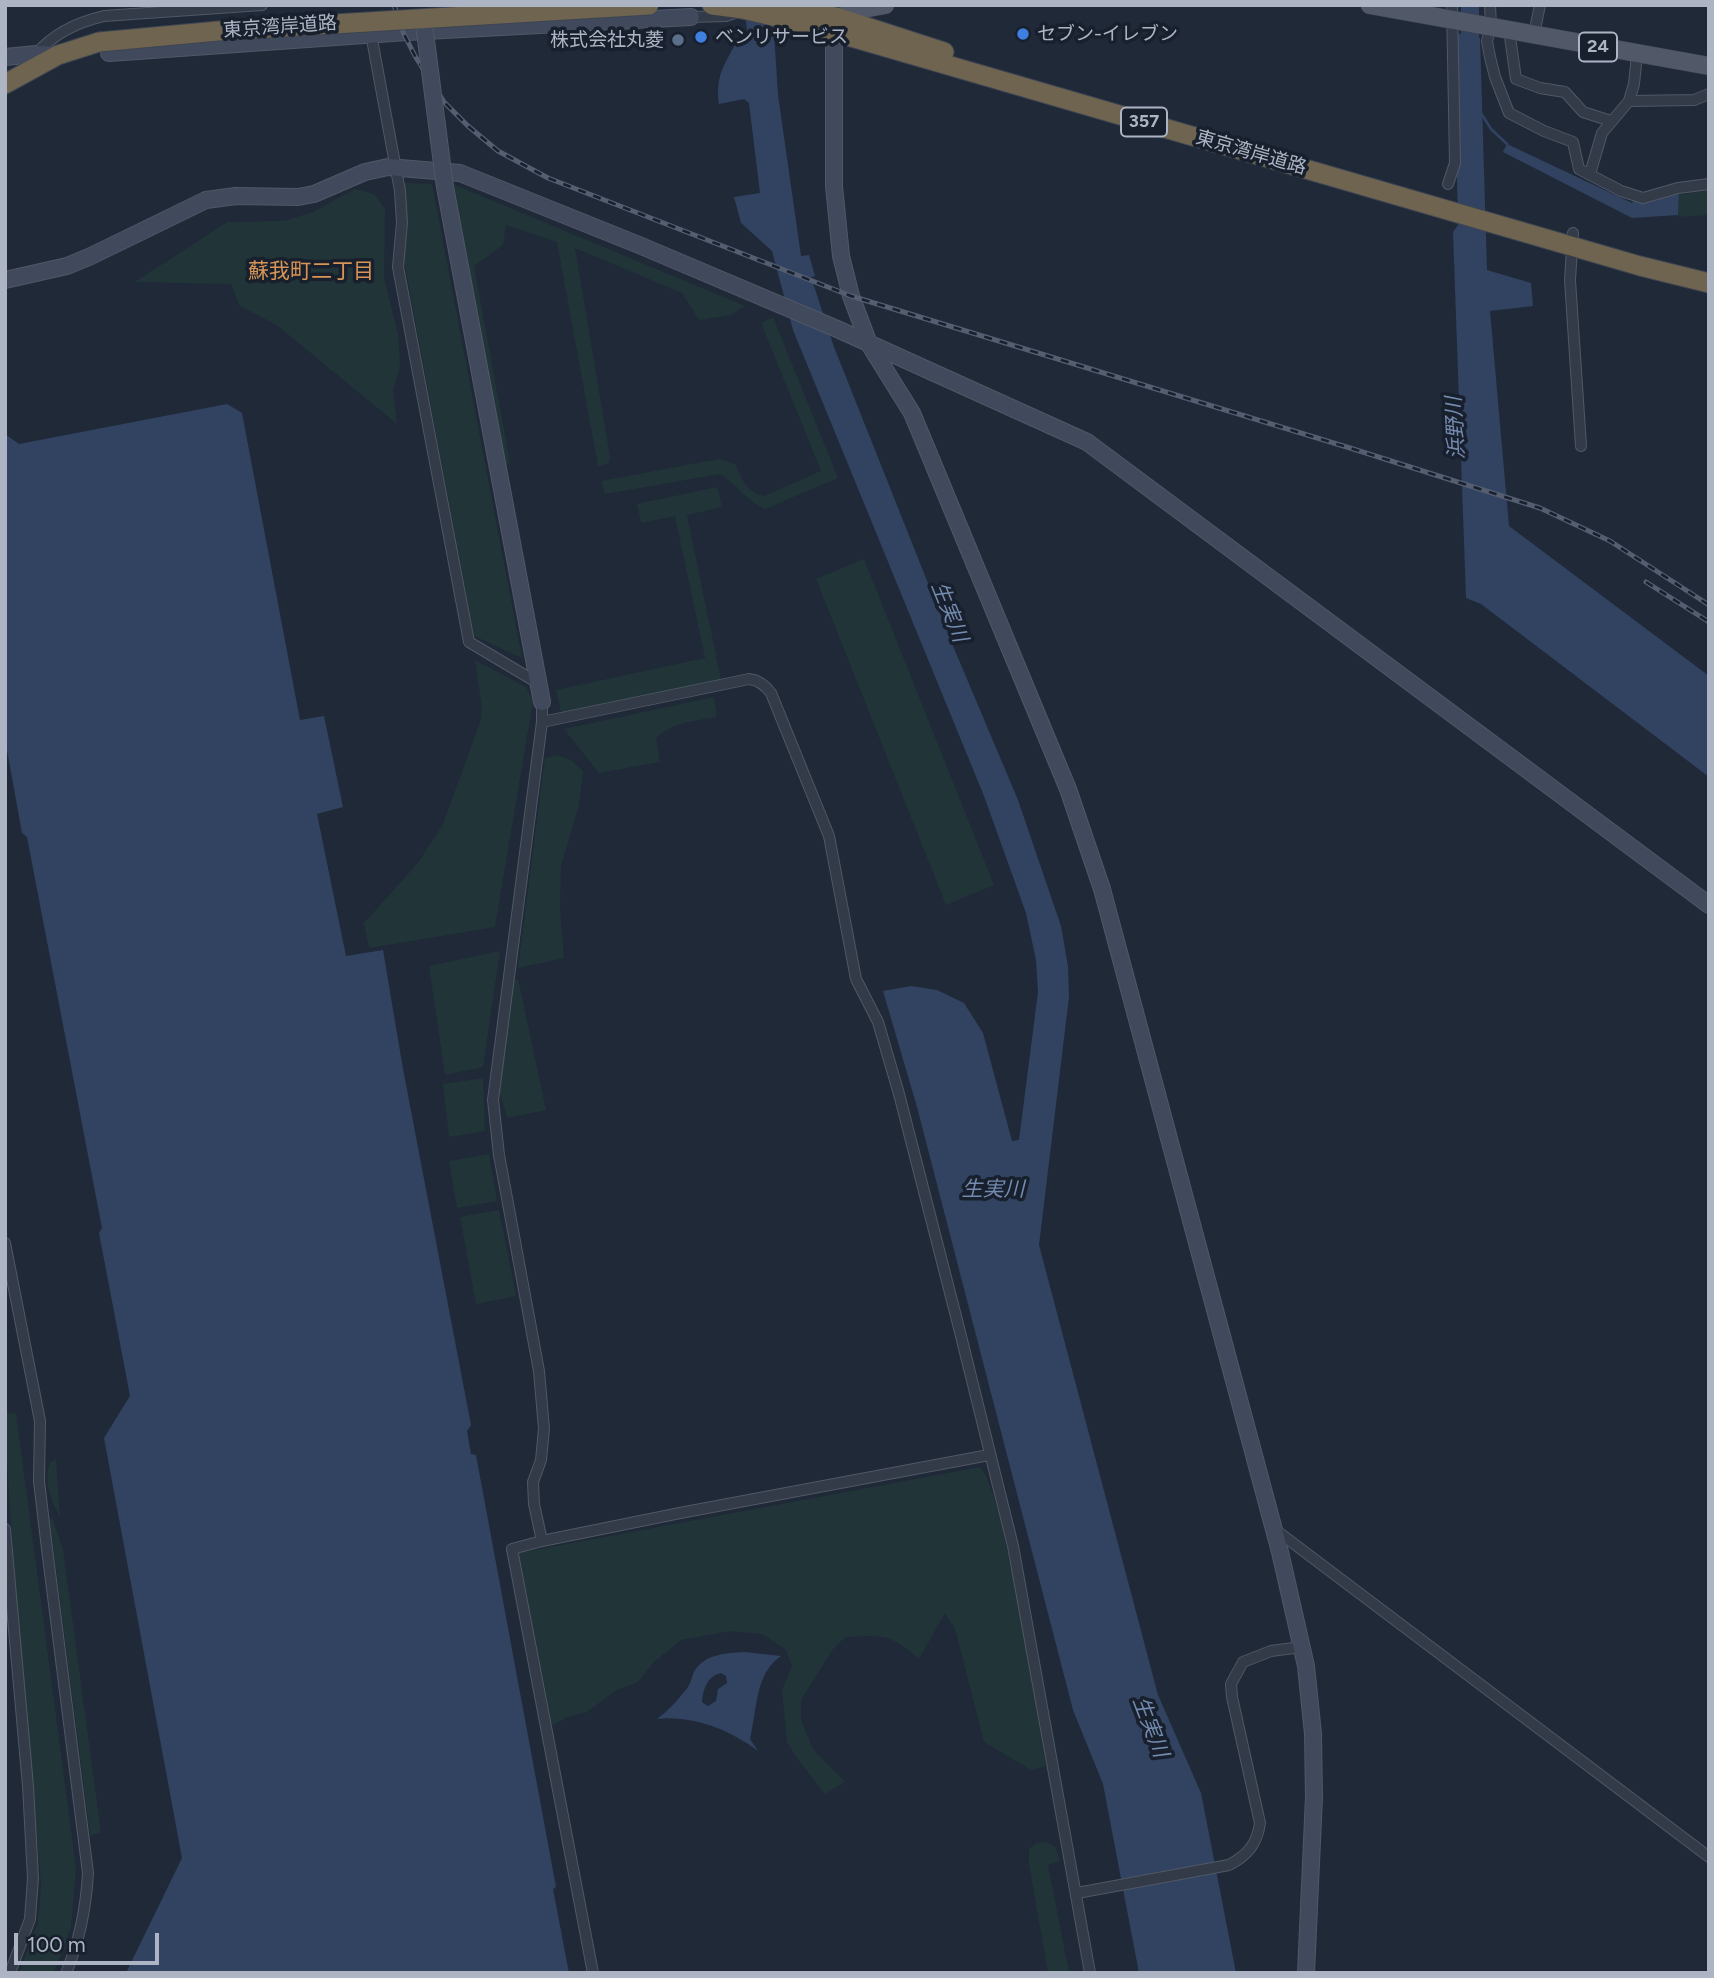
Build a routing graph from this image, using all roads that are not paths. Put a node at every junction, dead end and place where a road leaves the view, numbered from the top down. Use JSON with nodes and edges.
{"nodes":[{"id":1,"x":262,"y":5,"type":"edge"},
{"id":2,"x":399,"y":5,"type":"edge"},
{"id":3,"x":649,"y":5,"type":"edge"},
{"id":4,"x":882,"y":5,"type":"edge"},
{"id":5,"x":1370,"y":5,"type":"edge"},
{"id":6,"x":1490,"y":5,"type":"edge"},
{"id":7,"x":1541,"y":5,"type":"edge"},
{"id":8,"x":726,"y":7,"type":"edge"},
{"id":9,"x":422,"y":11,"type":"edge"},
{"id":10,"x":781,"y":11,"type":"edge"},
{"id":11,"x":1452,"y":13,"type":"edge"},
{"id":12,"x":691,"y":17,"type":"joint"},
{"id":13,"x":842,"y":19,"type":"edge"},
{"id":14,"x":1496,"y":27,"type":"junction"},
{"id":15,"x":407,"y":32,"type":"junction"},
{"id":16,"x":371,"y":34,"type":"junction"},
{"id":17,"x":1534,"y":34,"type":"junction"},
{"id":18,"x":102,"y":42,"type":"junction"},
{"id":19,"x":36,"y":54,"type":"junction"},
{"id":20,"x":58,"y":55,"type":"junction"},
{"id":21,"x":1637,"y":55,"type":"junction"},
{"id":22,"x":6,"y":59,"type":"edge"},
{"id":23,"x":1709,"y":66,"type":"edge"},
{"id":24,"x":5,"y":84,"type":"edge"},
{"id":25,"x":1709,"y":94,"type":"edge"},
{"id":26,"x":1629,"y":101,"type":"junction"},
{"id":27,"x":1611,"y":121,"type":"junction"},
{"id":28,"x":395,"y":168,"type":"junction"},
{"id":29,"x":1590,"y":174,"type":"junction"},
{"id":30,"x":1709,"y":184,"type":"edge"},
{"id":31,"x":1452,"y":199,"type":"junction"},
{"id":32,"x":1572,"y":239,"type":"junction"},
{"id":33,"x":1709,"y":271,"type":"edge"},
{"id":34,"x":5,"y":280,"type":"edge"},
{"id":35,"x":1709,"y":284,"type":"edge"},
{"id":36,"x":869,"y":344,"type":"junction"},
{"id":37,"x":1581,"y":446,"type":"dead end"},
{"id":38,"x":538,"y":683,"type":"junction"},
{"id":39,"x":542,"y":702,"type":"joint"},
{"id":40,"x":542,"y":722,"type":"junction"},
{"id":41,"x":1709,"y":905,"type":"edge"},
{"id":42,"x":5,"y":1243,"type":"edge"},
{"id":43,"x":989,"y":1455,"type":"junction"},
{"id":44,"x":1273,"y":1528,"type":"junction"},
{"id":45,"x":5,"y":1529,"type":"edge"},
{"id":46,"x":542,"y":1541,"type":"junction"},
{"id":47,"x":1301,"y":1647,"type":"junction"},
{"id":48,"x":1709,"y":1857,"type":"edge"},
{"id":49,"x":1077,"y":1893,"type":"junction"},
{"id":50,"x":1091,"y":1972,"type":"edge"},
{"id":51,"x":9,"y":1973,"type":"edge"},
{"id":52,"x":66,"y":1973,"type":"edge"},
{"id":53,"x":593,"y":1973,"type":"edge"},
{"id":54,"x":1306,"y":1973,"type":"edge"}],
"edges":[{"from":1,"to":19,"type":"street"},
{"from":2,"to":15,"type":"street"},
{"from":2,"to":18,"type":"highway","name":"東京湾岸道路"},
{"from":3,"to":9,"type":"highway","name":"東京湾岸道路","bridge":true},
{"from":4,"to":13,"type":"main road"},
{"from":5,"to":11,"type":"main road","number":"24"},
{"from":6,"to":14,"type":"street"},
{"from":7,"to":17,"type":"street"},
{"from":8,"to":10,"type":"highway","name":"東京湾岸道路","number":"357"},
{"from":8,"to":12,"type":"street"},
{"from":9,"to":18,"type":"highway","name":"東京湾岸道路","bridge":true},
{"from":9,"to":38,"type":"street","bridge":true},
{"from":10,"to":13,"type":"highway","name":"東京湾岸道路","number":"357"},
{"from":11,"to":14,"type":"main road","number":"24"},
{"from":11,"to":31,"type":"street"},
{"from":12,"to":15,"type":"street"},
{"from":13,"to":31,"type":"highway","name":"東京湾岸道路","number":"357"},
{"from":13,"to":36,"type":"street"},
{"from":14,"to":17,"type":"main road","number":"24"},
{"from":14,"to":27,"type":"street"},
{"from":14,"to":29,"type":"street"},
{"from":15,"to":16,"type":"street"},
{"from":16,"to":18,"type":"street"},
{"from":16,"to":28,"type":"street"},
{"from":17,"to":21,"type":"main road","number":"24"},
{"from":18,"to":19,"type":"highway","name":"東京湾岸道路"},
{"from":18,"to":20,"type":"highway","name":"東京湾岸道路"},
{"from":19,"to":20,"type":"street"},
{"from":19,"to":22,"type":"highway","name":"東京湾岸道路"},
{"from":20,"to":24,"type":"highway","name":"東京湾岸道路"},
{"from":21,"to":23,"type":"main road","number":"24"},
{"from":21,"to":26,"type":"street"},
{"from":25,"to":26,"type":"street"},
{"from":26,"to":27,"type":"street"},
{"from":27,"to":29,"type":"street"},
{"from":28,"to":34,"type":"street"},
{"from":28,"to":36,"type":"street"},
{"from":28,"to":38,"type":"street"},
{"from":29,"to":30,"type":"street"},
{"from":31,"to":32,"type":"highway","name":"東京湾岸道路","number":"357"},
{"from":32,"to":33,"type":"highway","name":"東京湾岸道路","number":"357"},
{"from":32,"to":35,"type":"highway","name":"東京湾岸道路","number":"357"},
{"from":32,"to":37,"type":"street"},
{"from":36,"to":41,"type":"street"},
{"from":36,"to":44,"type":"street"},
{"from":38,"to":39,"type":"street"},
{"from":39,"to":40,"type":"street"},
{"from":40,"to":43,"type":"street"},
{"from":40,"to":46,"type":"street"},
{"from":42,"to":52,"type":"street"},
{"from":43,"to":46,"type":"street"},
{"from":43,"to":49,"type":"street"},
{"from":44,"to":47,"type":"street"},
{"from":44,"to":48,"type":"street"},
{"from":45,"to":51,"type":"street"},
{"from":46,"to":53,"type":"street"},
{"from":47,"to":49,"type":"street"},
{"from":47,"to":54,"type":"street"},
{"from":49,"to":50,"type":"street"}]}
